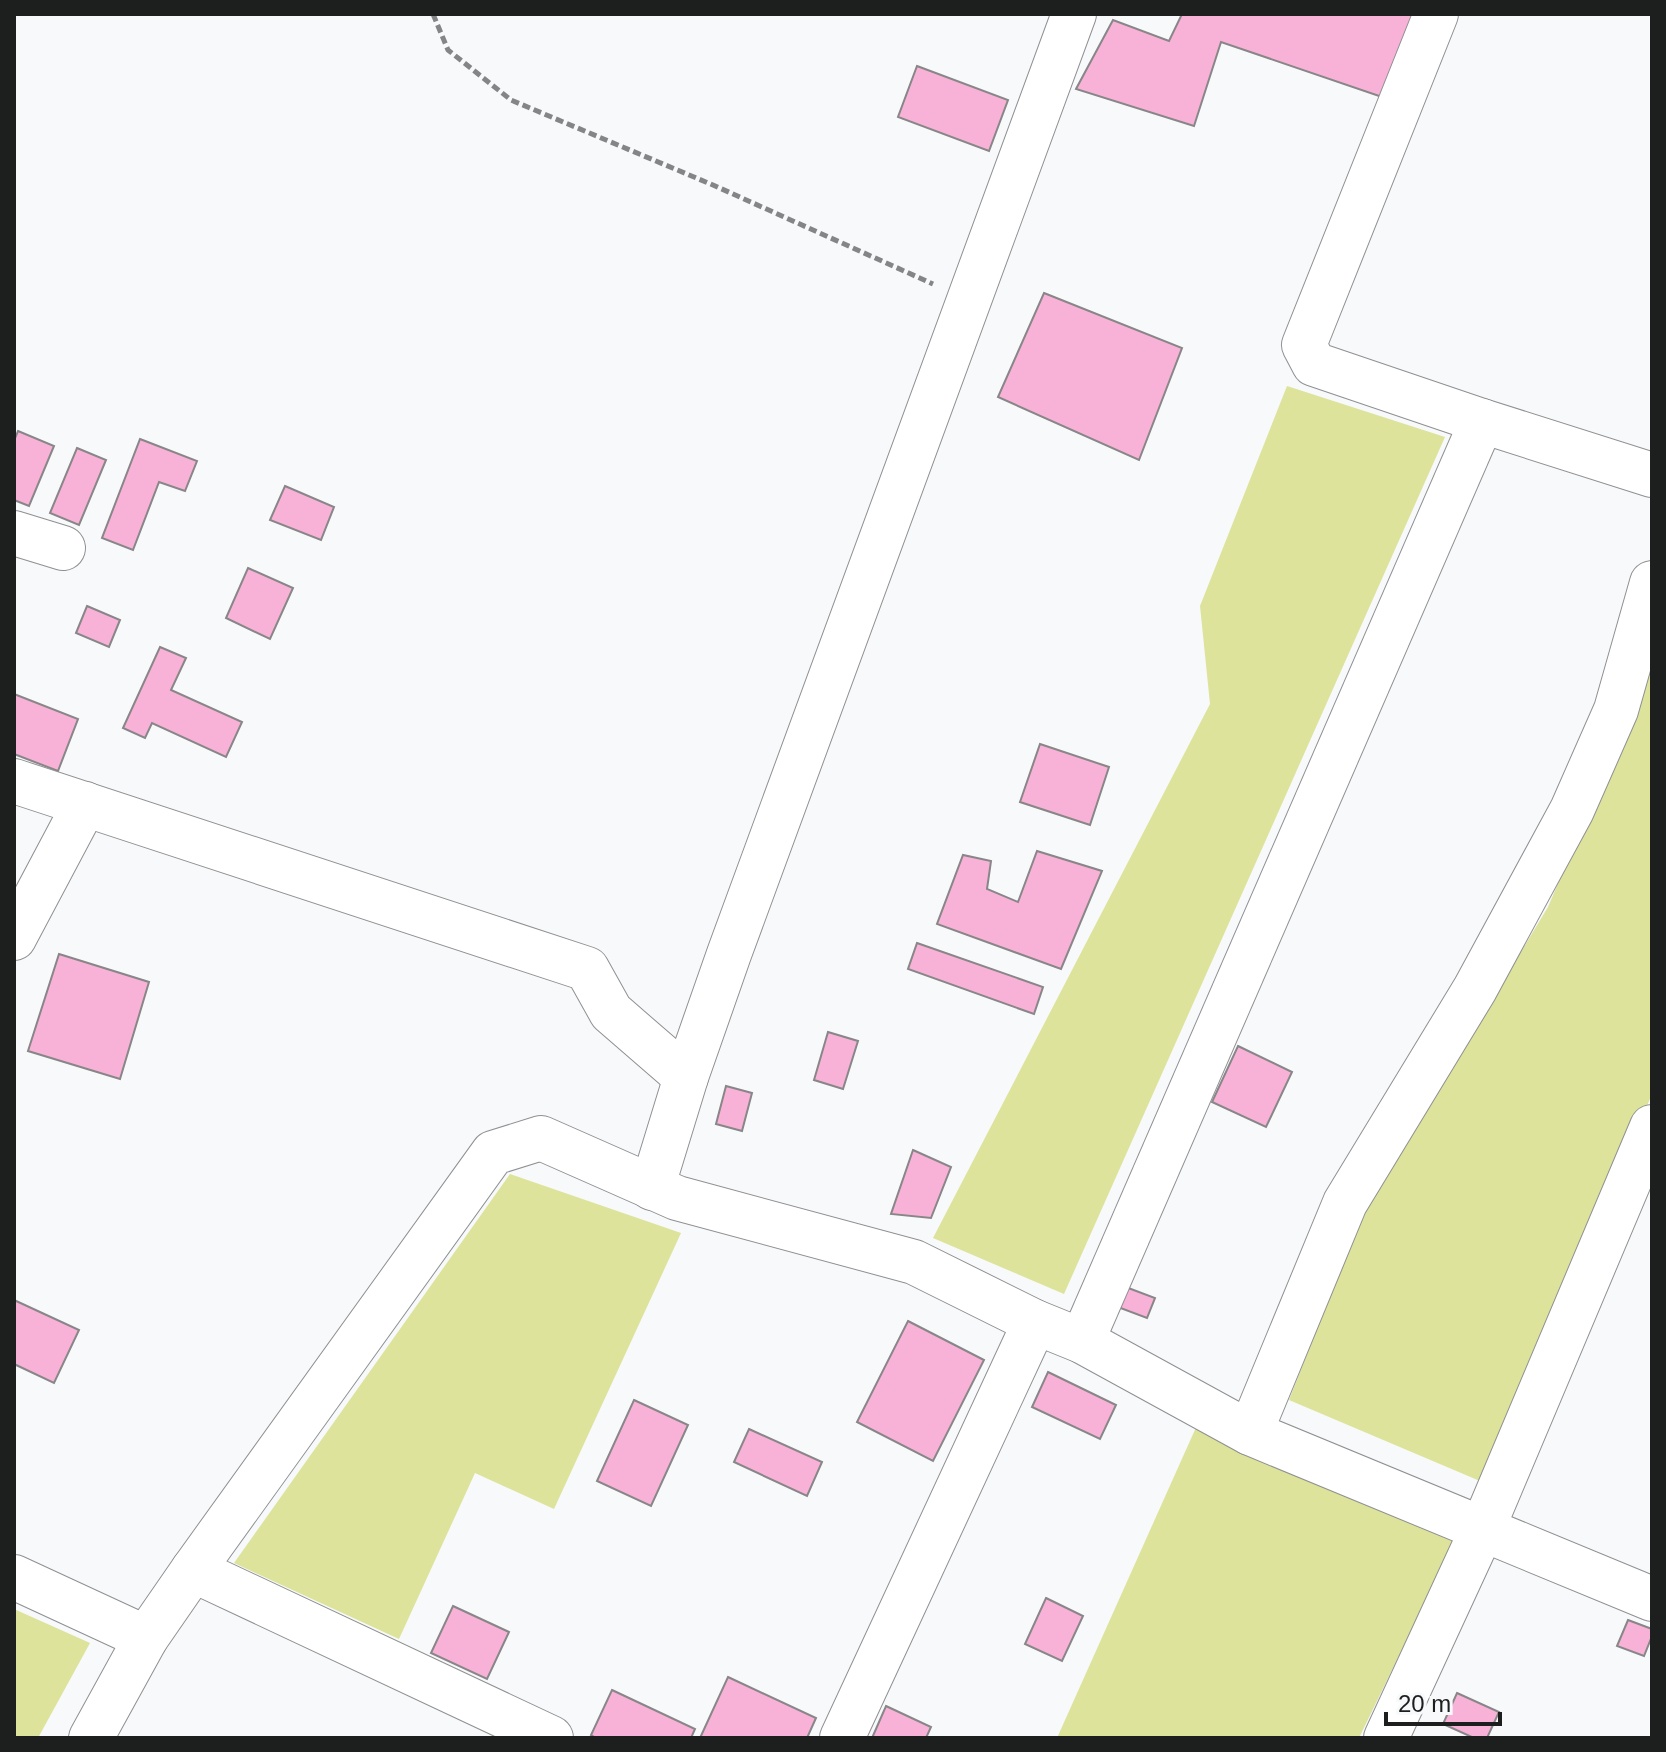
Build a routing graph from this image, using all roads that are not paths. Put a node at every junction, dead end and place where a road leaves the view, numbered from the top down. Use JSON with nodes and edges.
{"nodes":[{"id":1,"x":1074,"y":14,"type":"edge"},
{"id":2,"x":1436,"y":14,"type":"edge"},
{"id":3,"x":1482,"y":421,"type":"junction"},
{"id":4,"x":1652,"y":475,"type":"edge"},
{"id":5,"x":14,"y":533,"type":"edge"},
{"id":6,"x":63,"y":548,"type":"dead end"},
{"id":7,"x":1652,"y":583,"type":"edge"},
{"id":8,"x":14,"y":781,"type":"edge"},
{"id":9,"x":85,"y":804,"type":"junction"},
{"id":10,"x":14,"y":938,"type":"edge"},
{"id":11,"x":686,"y":1077,"type":"junction"},
{"id":12,"x":1652,"y":1127,"type":"edge"},
{"id":13,"x":652,"y":1188,"type":"junction"},
{"id":14,"x":1035,"y":1322,"type":"junction"},
{"id":15,"x":1082,"y":1341,"type":"junction"},
{"id":16,"x":1250,"y":1433,"type":"junction"},
{"id":17,"x":1482,"y":1530,"type":"junction"},
{"id":18,"x":193,"y":1570,"type":"junction"},
{"id":19,"x":14,"y":1577,"type":"edge"},
{"id":20,"x":1652,"y":1599,"type":"edge"},
{"id":21,"x":146,"y":1638,"type":"junction"},
{"id":22,"x":91,"y":1738,"type":"edge"},
{"id":23,"x":551,"y":1738,"type":"edge"},
{"id":24,"x":842,"y":1738,"type":"edge"},
{"id":25,"x":1386,"y":1738,"type":"edge"}],
"edges":[{"from":1,"to":11,"type":"street"},
{"from":2,"to":3,"type":"street"},
{"from":3,"to":4,"type":"street"},
{"from":3,"to":15,"type":"street"},
{"from":5,"to":6,"type":"street"},
{"from":7,"to":16,"type":"street"},
{"from":8,"to":9,"type":"street"},
{"from":9,"to":10,"type":"street"},
{"from":9,"to":11,"type":"street"},
{"from":11,"to":13,"type":"street"},
{"from":12,"to":17,"type":"street"},
{"from":13,"to":14,"type":"street"},
{"from":13,"to":18,"type":"street"},
{"from":14,"to":15,"type":"street"},
{"from":14,"to":24,"type":"street"},
{"from":15,"to":16,"type":"street"},
{"from":16,"to":17,"type":"street"},
{"from":17,"to":20,"type":"street"},
{"from":17,"to":25,"type":"street"},
{"from":18,"to":21,"type":"street"},
{"from":18,"to":23,"type":"street"},
{"from":19,"to":21,"type":"street"},
{"from":21,"to":22,"type":"street"}]}
